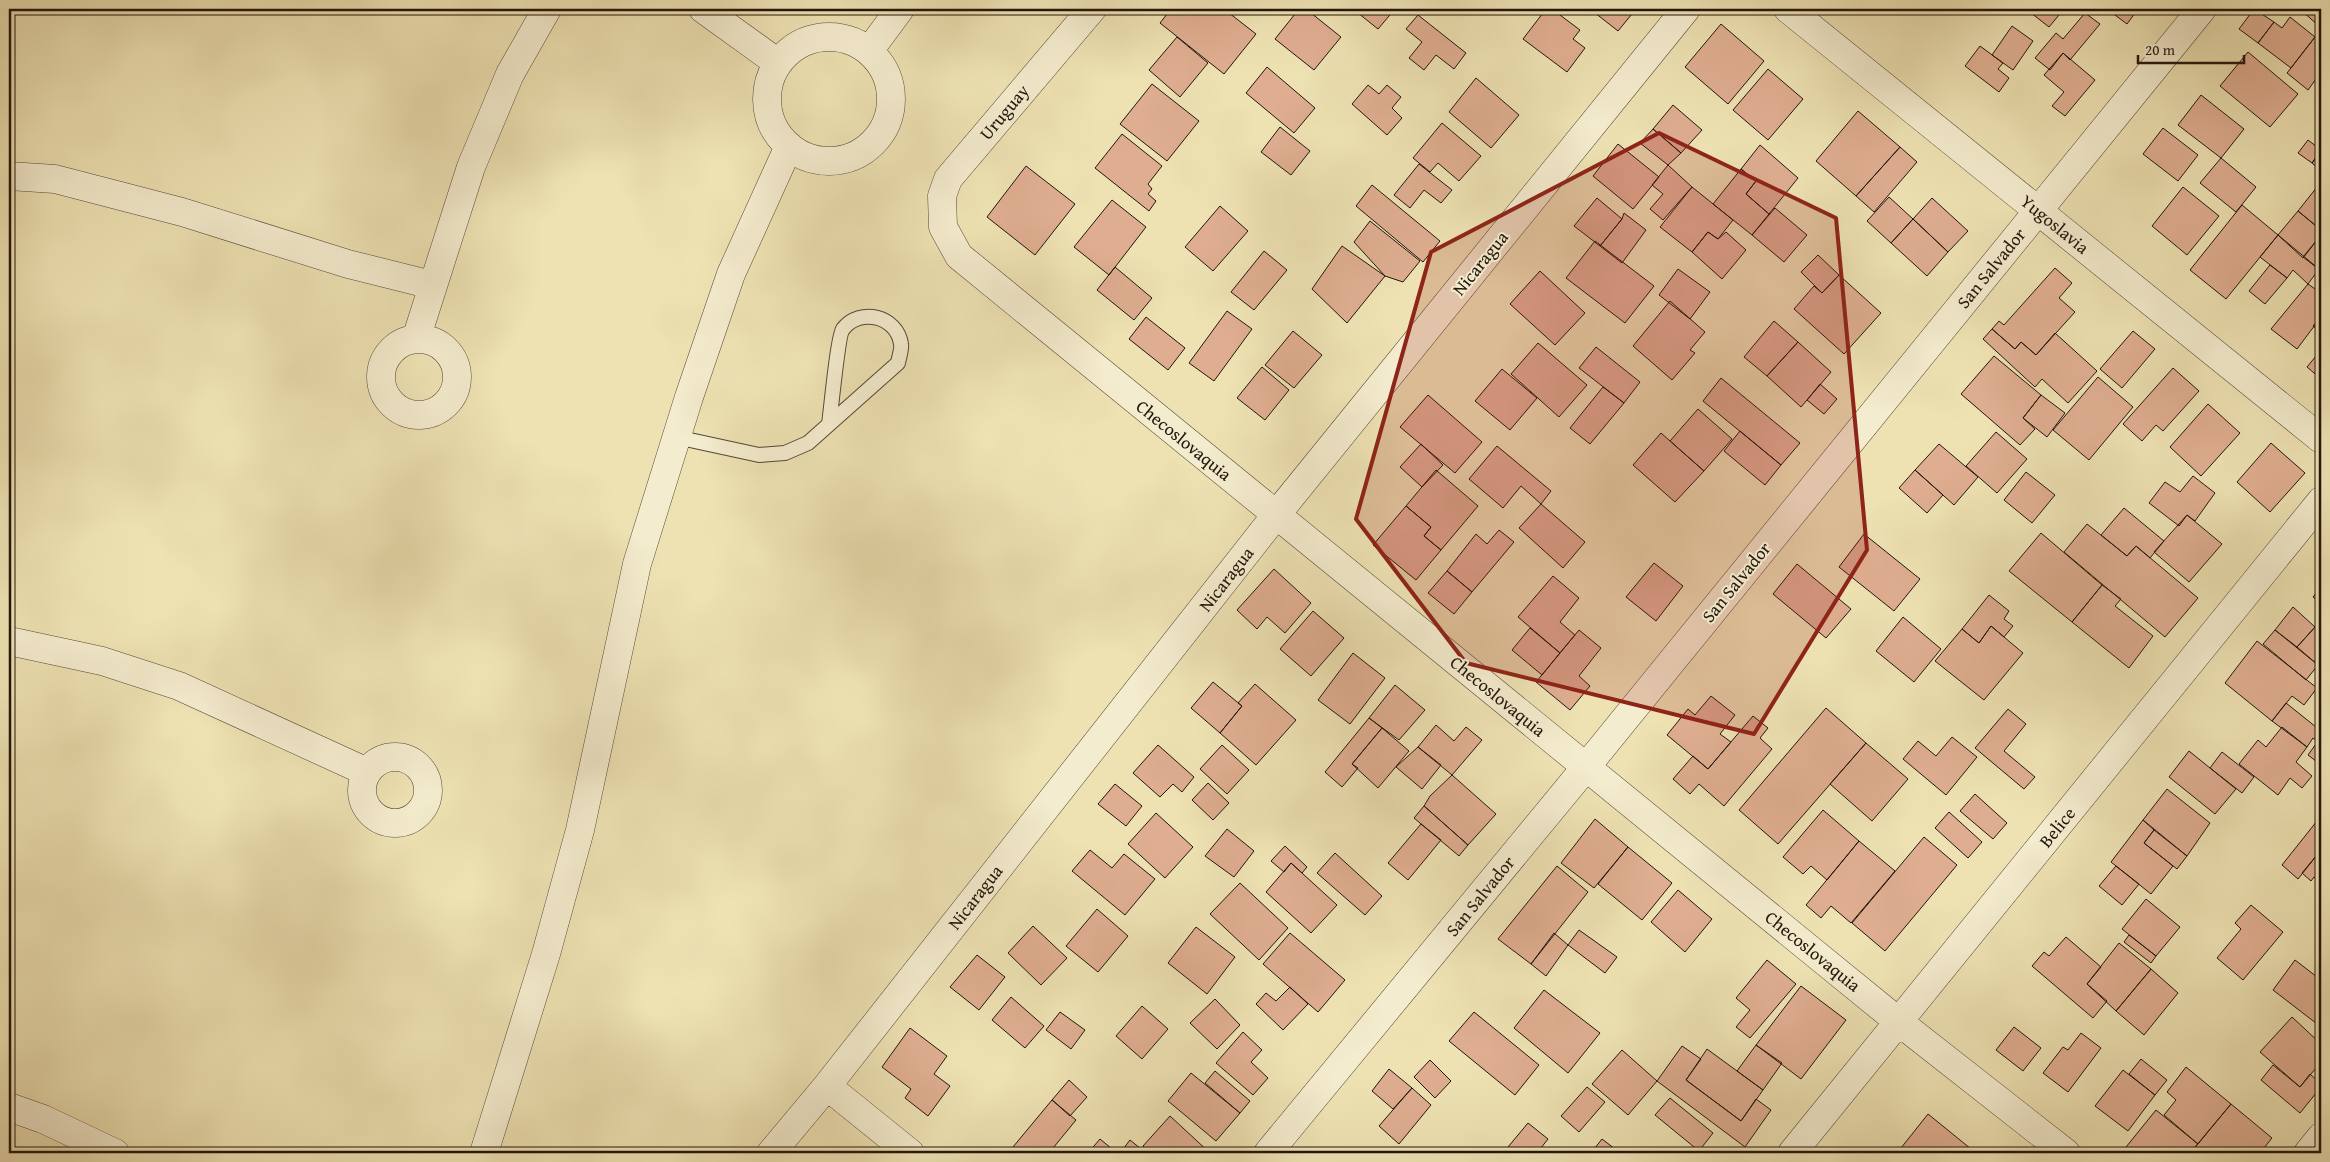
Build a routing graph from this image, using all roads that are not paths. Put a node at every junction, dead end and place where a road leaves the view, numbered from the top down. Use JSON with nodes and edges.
{"nodes":[{"id":1,"x":547,"y":9,"type":"edge"},
{"id":2,"x":703,"y":9,"type":"edge"},
{"id":3,"x":900,"y":9,"type":"edge"},
{"id":4,"x":1092,"y":9,"type":"edge"},
{"id":5,"x":1686,"y":9,"type":"edge"},
{"id":6,"x":1788,"y":9,"type":"edge"},
{"id":7,"x":2202,"y":9,"type":"edge"},
{"id":8,"x":869,"y":51,"type":"junction"},
{"id":9,"x":778,"y":63,"type":"junction"},
{"id":10,"x":790,"y":146,"type":"junction"},
{"id":11,"x":9,"y":176,"type":"edge"},
{"id":12,"x":2038,"y":210,"type":"junction"},
{"id":13,"x":943,"y":227,"type":"joint"},
{"id":14,"x":432,"y":285,"type":"junction"},
{"id":15,"x":416,"y":339,"type":"dead end"},
{"id":16,"x":829,"y":424,"type":"junction"},
{"id":17,"x":676,"y":437,"type":"junction"},
{"id":18,"x":2321,"y":440,"type":"edge"},
{"id":19,"x":2321,"y":501,"type":"edge"},
{"id":20,"x":1276,"y":515,"type":"junction"},
{"id":21,"x":9,"y":641,"type":"edge"},
{"id":22,"x":1586,"y":767,"type":"junction"},
{"id":23,"x":367,"y":772,"type":"dead end"},
{"id":24,"x":1899,"y":1022,"type":"junction"},
{"id":25,"x":827,"y":1086,"type":"junction"},
{"id":26,"x":9,"y":1107,"type":"edge"},
{"id":27,"x":2321,"y":1137,"type":"edge"},
{"id":28,"x":115,"y":1153,"type":"edge"},
{"id":29,"x":484,"y":1153,"type":"edge"},
{"id":30,"x":771,"y":1153,"type":"edge"},
{"id":31,"x":910,"y":1153,"type":"edge"},
{"id":32,"x":1268,"y":1153,"type":"edge"},
{"id":33,"x":1792,"y":1153,"type":"edge"},
{"id":34,"x":2066,"y":1153,"type":"edge"},
{"id":35,"x":2308,"y":1153,"type":"edge"}],
"edges":[{"from":1,"to":14,"type":"street"},
{"from":2,"to":9,"type":"street"},
{"from":3,"to":8,"type":"street"},
{"from":4,"to":13,"type":"street","name":"Uruguay"},
{"from":5,"to":20,"type":"street","name":"Nicaragua"},
{"from":6,"to":12,"type":"street","name":"Yugoslavia"},
{"from":7,"to":12,"type":"street","name":"San Salvador"},
{"from":8,"to":9,"type":"street"},
{"from":8,"to":10,"type":"street"},
{"from":9,"to":10,"type":"street"},
{"from":10,"to":17,"type":"street"},
{"from":11,"to":14,"type":"street"},
{"from":12,"to":18,"type":"street","name":"Yugoslavia"},
{"from":12,"to":22,"type":"street","name":"San Salvador"},
{"from":13,"to":20,"type":"street","name":"Checoslovaquia"},
{"from":14,"to":15,"type":"street"},
{"from":16,"to":16,"type":"lane"},
{"from":16,"to":17,"type":"lane"},
{"from":17,"to":29,"type":"street"},
{"from":19,"to":24,"type":"street","name":"Belice"},
{"from":20,"to":22,"type":"street","name":"Checoslovaquia"},
{"from":20,"to":25,"type":"street","name":"Nicaragua"},
{"from":21,"to":23,"type":"street"},
{"from":22,"to":24,"type":"street","name":"Checoslovaquia"},
{"from":22,"to":32,"type":"street","name":"San Salvador"},
{"from":24,"to":33,"type":"street","name":"Belice"},
{"from":24,"to":34,"type":"street","name":"Checoslovaquia"},
{"from":25,"to":30,"type":"street","name":"Nicaragua"},
{"from":25,"to":31,"type":"street"},
{"from":26,"to":28,"type":"street"},
{"from":27,"to":35,"type":"street"}]}
